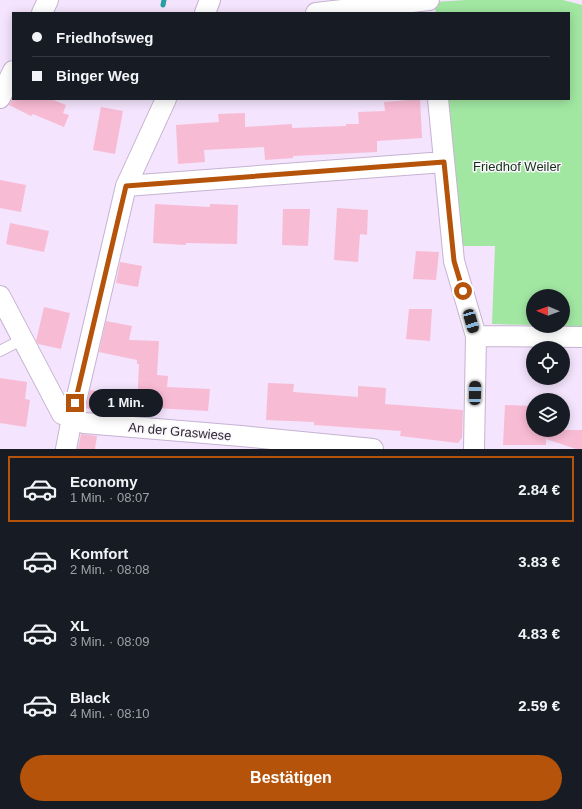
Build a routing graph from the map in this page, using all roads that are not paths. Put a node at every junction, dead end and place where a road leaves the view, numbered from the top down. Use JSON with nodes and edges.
{"nodes":[{"id":1,"x":48,"y":0,"type":"edge"},
{"id":2,"x":210,"y":0,"type":"edge"},
{"id":3,"x":429,"y":0,"type":"edge"},
{"id":4,"x":42,"y":12,"type":"edge"},
{"id":5,"x":205,"y":12,"type":"edge"},
{"id":6,"x":325,"y":12,"type":"edge"},
{"id":7,"x":430,"y":12,"type":"edge"},
{"id":8,"x":12,"y":73,"type":"edge"},
{"id":9,"x":0,"y":98,"type":"edge"},
{"id":10,"x":166,"y":100,"type":"edge"},
{"id":11,"x":438,"y":100,"type":"edge"},
{"id":12,"x":444,"y":162,"type":"junction"},
{"id":13,"x":126,"y":186,"type":"junction"},
{"id":14,"x":0,"y":296,"type":"edge"},
{"id":15,"x":476,"y":336,"type":"junction"},
{"id":16,"x":582,"y":337,"type":"edge"},
{"id":17,"x":23,"y":339,"type":"junction"},
{"id":18,"x":0,"y":351,"type":"edge"},
{"id":19,"x":72,"y":418,"type":"junction"},
{"id":20,"x":240,"y":442,"type":"edge"},
{"id":21,"x":66,"y":449,"type":"edge"},
{"id":22,"x":374,"y":449,"type":"edge"},
{"id":23,"x":474,"y":449,"type":"edge"}],
"edges":[{"from":1,"to":4,"type":"street"},
{"from":2,"to":5,"type":"street"},
{"from":3,"to":6,"type":"street"},
{"from":3,"to":7,"type":"street"},
{"from":8,"to":9,"type":"street"},
{"from":10,"to":13,"type":"street"},
{"from":11,"to":12,"type":"street"},
{"from":12,"to":13,"type":"street"},
{"from":12,"to":15,"type":"street"},
{"from":13,"to":19,"type":"street"},
{"from":14,"to":17,"type":"street"},
{"from":15,"to":16,"type":"street"},
{"from":15,"to":23,"type":"street"},
{"from":17,"to":18,"type":"lane"},
{"from":17,"to":19,"type":"street"},
{"from":19,"to":20,"type":"street","name":"An der Graswiese"},
{"from":19,"to":21,"type":"street"},
{"from":20,"to":22,"type":"street","name":"An der Graswiese"}]}
